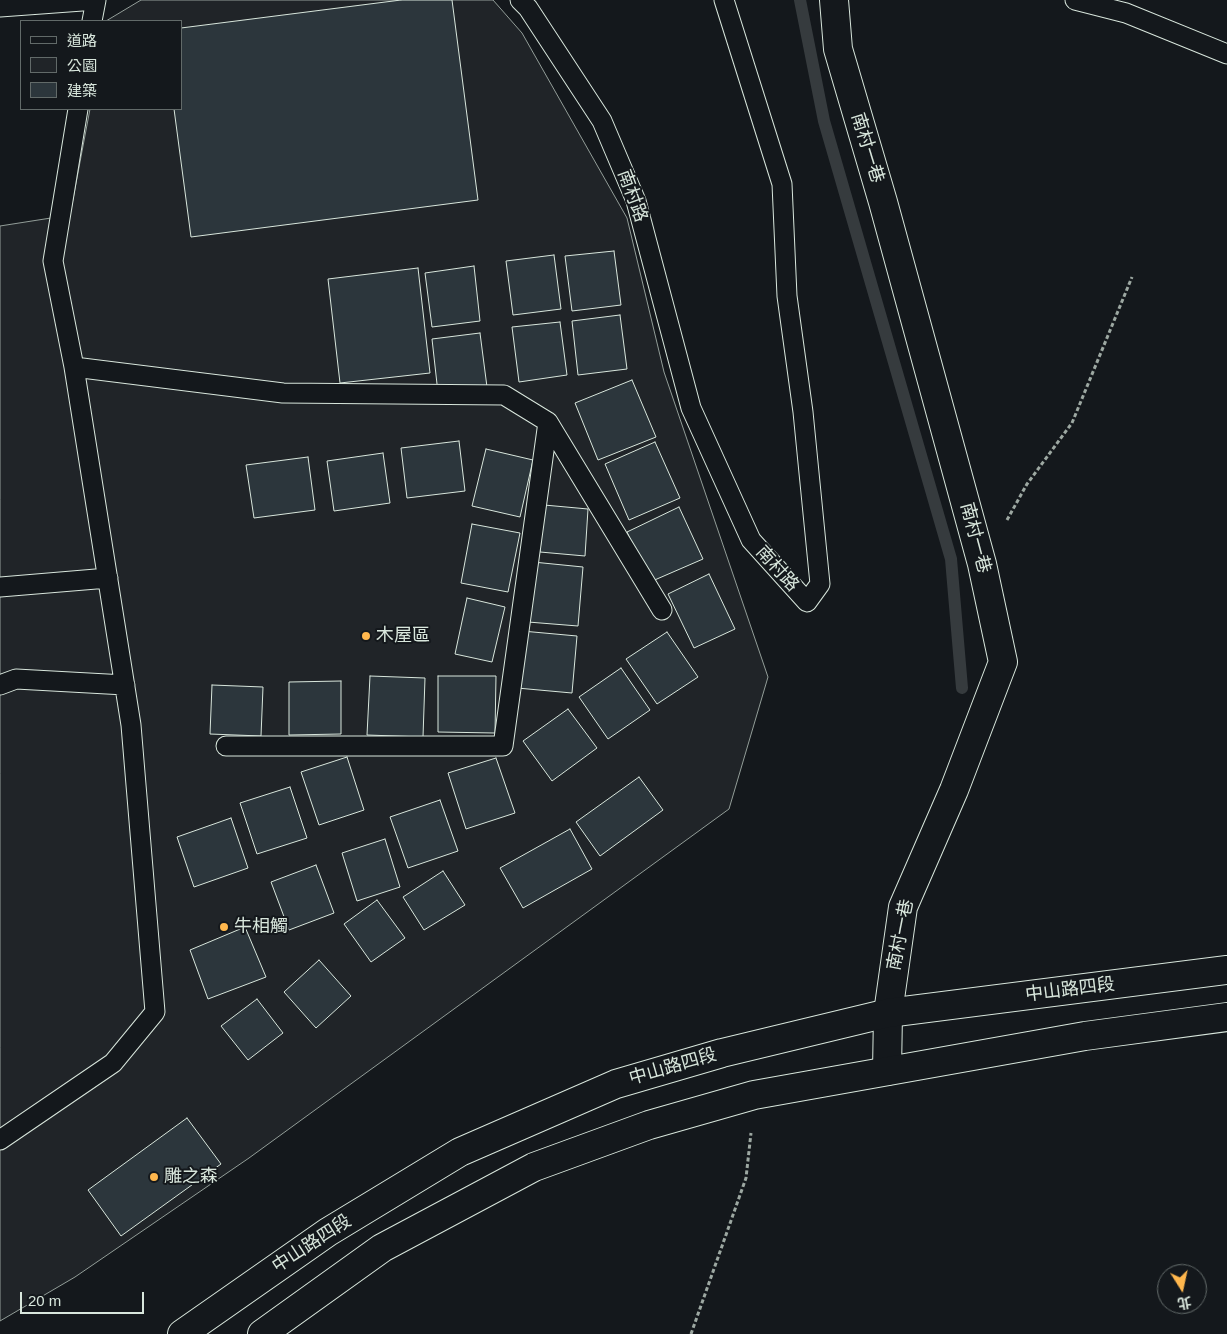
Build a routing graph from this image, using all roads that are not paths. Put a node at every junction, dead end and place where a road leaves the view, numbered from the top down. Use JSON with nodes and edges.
{"nodes":[{"id":1,"x":96,"y":0,"type":"edge"},
{"id":2,"x":520,"y":0,"type":"edge"},
{"id":3,"x":724,"y":0,"type":"edge"},
{"id":4,"x":834,"y":0,"type":"edge"},
{"id":5,"x":1075,"y":0,"type":"edge"},
{"id":6,"x":0,"y":7,"type":"edge"},
{"id":7,"x":92,"y":20,"type":"edge"},
{"id":8,"x":1227,"y":54,"type":"edge"},
{"id":9,"x":78,"y":110,"type":"edge"},
{"id":10,"x":74,"y":366,"type":"junction"},
{"id":11,"x":548,"y":422,"type":"junction"},
{"id":12,"x":108,"y":578,"type":"junction"},
{"id":13,"x":0,"y":588,"type":"edge"},
{"id":14,"x":662,"y":610,"type":"dead end"},
{"id":15,"x":0,"y":685,"type":"edge"},
{"id":16,"x":125,"y":686,"type":"junction"},
{"id":17,"x":226,"y":746,"type":"dead end"},
{"id":18,"x":1227,"y":970,"type":"edge"},
{"id":19,"x":888,"y":1013,"type":"junction"},
{"id":20,"x":1227,"y":1017,"type":"edge"},
{"id":21,"x":887,"y":1071,"type":"junction"},
{"id":22,"x":0,"y":1140,"type":"edge"},
{"id":23,"x":182,"y":1334,"type":"edge"},
{"id":24,"x":262,"y":1334,"type":"edge"}],
"edges":[{"from":1,"to":6,"type":"lane"},
{"from":1,"to":7,"type":"lane"},
{"from":2,"to":3,"type":"lane","name":"南村路"},
{"from":4,"to":19,"type":"main road","name":"南村一巷"},
{"from":5,"to":8,"type":"lane"},
{"from":9,"to":10,"type":"lane"},
{"from":10,"to":11,"type":"lane"},
{"from":10,"to":12,"type":"lane"},
{"from":11,"to":14,"type":"lane"},
{"from":11,"to":17,"type":"lane"},
{"from":12,"to":13,"type":"lane"},
{"from":12,"to":16,"type":"lane"},
{"from":15,"to":16,"type":"lane"},
{"from":16,"to":22,"type":"lane"},
{"from":18,"to":19,"type":"main road","name":"中山路四段"},
{"from":19,"to":21,"type":"main road","name":"南村一巷"},
{"from":19,"to":23,"type":"main road","name":"中山路四段"},
{"from":20,"to":21,"type":"main road"},
{"from":21,"to":24,"type":"main road"}]}
